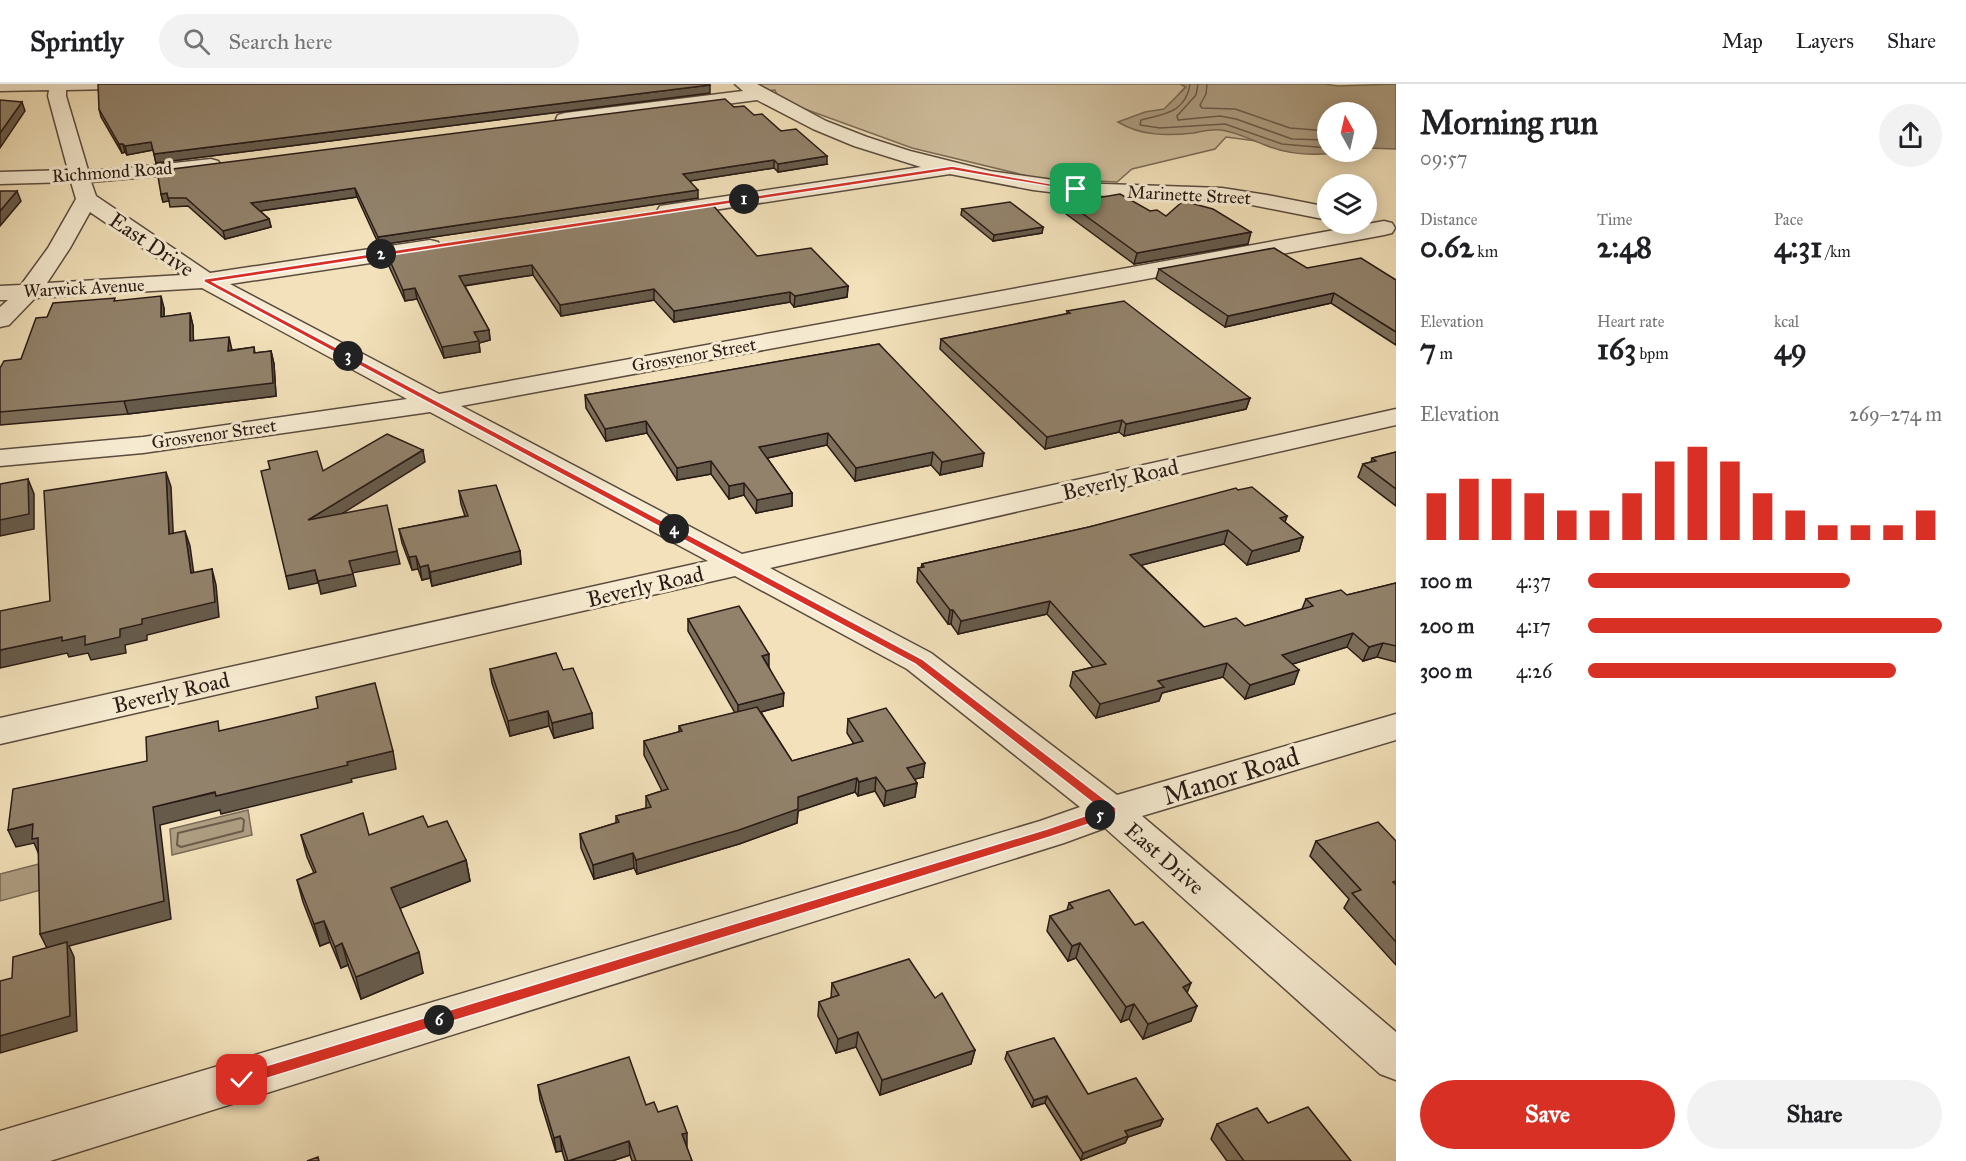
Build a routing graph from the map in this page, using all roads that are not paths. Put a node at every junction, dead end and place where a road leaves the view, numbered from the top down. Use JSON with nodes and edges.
{"nodes":[{"id":1,"x":112,"y":84,"type":"edge"},
{"id":2,"x":58,"y":85,"type":"edge"},
{"id":3,"x":0,"y":86,"type":"edge"},
{"id":4,"x":752,"y":89,"type":"edge"},
{"id":5,"x":547,"y":122,"type":"edge"},
{"id":6,"x":230,"y":162,"type":"edge"},
{"id":7,"x":952,"y":168,"type":"junction"},
{"id":8,"x":0,"y":178,"type":"edge"},
{"id":9,"x":84,"y":188,"type":"junction"},
{"id":10,"x":1317,"y":212,"type":"edge"},
{"id":11,"x":643,"y":215,"type":"edge"},
{"id":12,"x":1382,"y":228,"type":"edge"},
{"id":13,"x":455,"y":243,"type":"edge"},
{"id":14,"x":206,"y":281,"type":"junction"},
{"id":15,"x":29,"y":291,"type":"junction"},
{"id":16,"x":0,"y":293,"type":"edge"},
{"id":17,"x":0,"y":320,"type":"edge"},
{"id":18,"x":434,"y":403,"type":"junction"},
{"id":19,"x":1396,"y":417,"type":"edge"},
{"id":20,"x":0,"y":458,"type":"edge"},
{"id":21,"x":741,"y":565,"type":"junction"},
{"id":22,"x":1396,"y":727,"type":"edge"},
{"id":23,"x":0,"y":731,"type":"edge"},
{"id":24,"x":1112,"y":812,"type":"junction"},
{"id":25,"x":1396,"y":1060,"type":"edge"},
{"id":26,"x":0,"y":1154,"type":"edge"}],
"edges":[{"from":1,"to":2,"type":"street"},
{"from":2,"to":3,"type":"street"},
{"from":2,"to":9,"type":"street"},
{"from":4,"to":5,"type":"street"},
{"from":4,"to":7,"type":"street","name":"Marinette Street"},
{"from":6,"to":9,"type":"street","name":"Richmond Road"},
{"from":7,"to":10,"type":"street","name":"Marinette Street"},
{"from":7,"to":11,"type":"street"},
{"from":8,"to":9,"type":"street","name":"Richmond Road"},
{"from":9,"to":14,"type":"street","name":"East Drive"},
{"from":9,"to":15,"type":"street"},
{"from":12,"to":18,"type":"street","name":"Grosvenor Street"},
{"from":13,"to":14,"type":"street","name":"Warwick Avenue"},
{"from":14,"to":15,"type":"street","name":"Warwick Avenue"},
{"from":14,"to":18,"type":"street","name":"East Drive"},
{"from":15,"to":16,"type":"street","name":"Warwick Avenue"},
{"from":15,"to":17,"type":"street"},
{"from":18,"to":20,"type":"street","name":"Grosvenor Street"},
{"from":18,"to":21,"type":"street","name":"East Drive"},
{"from":19,"to":21,"type":"street","name":"Beverly Road"},
{"from":21,"to":23,"type":"street","name":"Beverly Road"},
{"from":21,"to":24,"type":"street","name":"East Drive"},
{"from":22,"to":24,"type":"street","name":"Manor Road"},
{"from":24,"to":25,"type":"street","name":"East Drive"},
{"from":24,"to":26,"type":"street","name":"Manor Road"}]}
